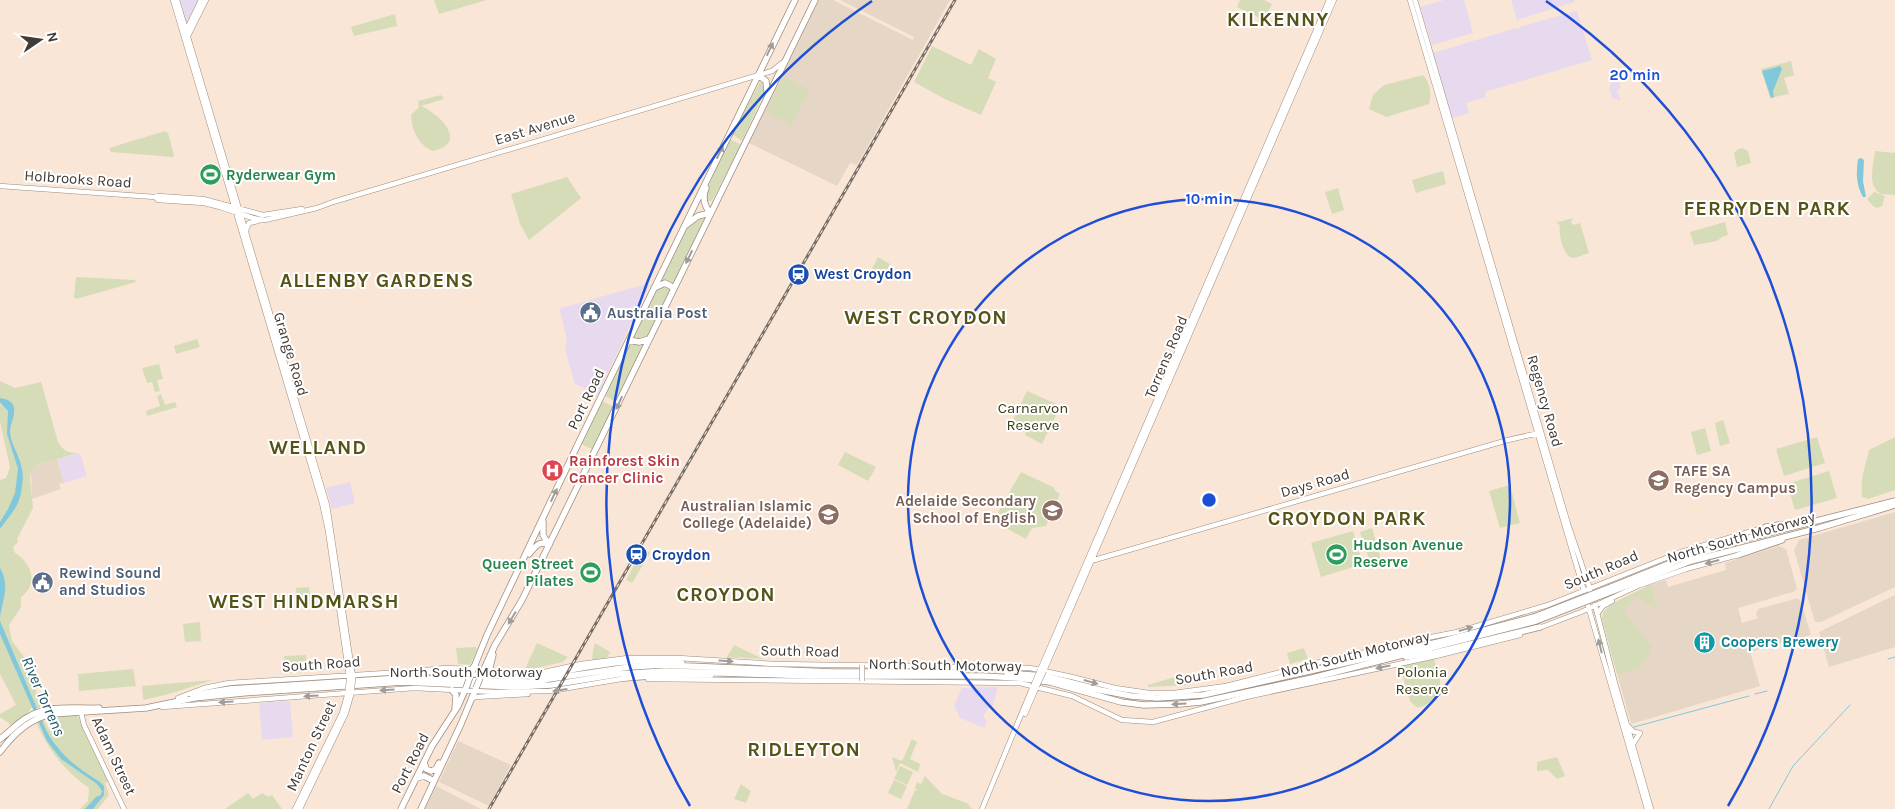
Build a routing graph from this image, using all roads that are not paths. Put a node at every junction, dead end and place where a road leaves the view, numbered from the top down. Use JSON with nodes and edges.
{"nodes":[{"id":1,"x":175,"y":0,"type":"edge"},
{"id":2,"x":201,"y":0,"type":"edge"},
{"id":3,"x":206,"y":0,"type":"edge"},
{"id":4,"x":794,"y":0,"type":"edge"},
{"id":5,"x":815,"y":0,"type":"edge"},
{"id":6,"x":1329,"y":0,"type":"edge"},
{"id":7,"x":1334,"y":0,"type":"edge"},
{"id":8,"x":1410,"y":0,"type":"edge"},
{"id":9,"x":1414,"y":0,"type":"edge"},
{"id":10,"x":183,"y":22,"type":"junction"},
{"id":11,"x":190,"y":24,"type":"junction"},
{"id":12,"x":186,"y":35,"type":"junction"},
{"id":13,"x":784,"y":61,"type":"junction"},
{"id":14,"x":758,"y":75,"type":"junction"},
{"id":15,"x":766,"y":81,"type":"junction"},
{"id":16,"x":753,"y":84,"type":"junction"},
{"id":17,"x":767,"y":96,"type":"junction"},
{"id":18,"x":707,"y":180,"type":"junction"},
{"id":19,"x":0,"y":186,"type":"edge"},
{"id":20,"x":155,"y":197,"type":"junction"},
{"id":21,"x":231,"y":197,"type":"junction"},
{"id":22,"x":718,"y":198,"type":"junction"},
{"id":23,"x":704,"y":199,"type":"junction"},
{"id":24,"x":220,"y":203,"type":"junction"},
{"id":25,"x":320,"y":206,"type":"junction"},
{"id":26,"x":238,"y":211,"type":"junction"},
{"id":27,"x":710,"y":213,"type":"junction"},
{"id":28,"x":264,"y":220,"type":"junction"},
{"id":29,"x":684,"y":226,"type":"junction"},
{"id":30,"x":246,"y":231,"type":"junction"},
{"id":31,"x":654,"y":288,"type":"junction"},
{"id":32,"x":674,"y":288,"type":"junction"},
{"id":33,"x":649,"y":339,"type":"junction"},
{"id":34,"x":629,"y":340,"type":"junction"},
{"id":35,"x":1147,"y":428,"type":"junction"},
{"id":36,"x":1538,"y":431,"type":"junction"},
{"id":37,"x":1530,"y":435,"type":"junction"},
{"id":38,"x":1521,"y":436,"type":"junction"},
{"id":39,"x":1152,"y":438,"type":"dead end"},
{"id":40,"x":1144,"y":440,"type":"junction"},
{"id":41,"x":1540,"y":442,"type":"junction"},
{"id":42,"x":1895,"y":501,"type":"edge"},
{"id":43,"x":1895,"y":505,"type":"edge"},
{"id":44,"x":544,"y":516,"type":"junction"},
{"id":45,"x":1826,"y":519,"type":"junction"},
{"id":46,"x":1766,"y":527,"type":"joint"},
{"id":47,"x":1819,"y":528,"type":"junction"},
{"id":48,"x":550,"y":545,"type":"junction"},
{"id":49,"x":532,"y":550,"type":"junction"},
{"id":50,"x":526,"y":554,"type":"junction"},
{"id":51,"x":1738,"y":555,"type":"joint"},
{"id":52,"x":543,"y":558,"type":"junction"},
{"id":53,"x":1089,"y":561,"type":"junction"},
{"id":54,"x":1584,"y":572,"type":"junction"},
{"id":55,"x":1582,"y":585,"type":"junction"},
{"id":56,"x":1599,"y":585,"type":"junction"},
{"id":57,"x":1640,"y":585,"type":"junction"},
{"id":58,"x":1590,"y":588,"type":"junction"},
{"id":59,"x":1612,"y":589,"type":"junction"},
{"id":60,"x":1584,"y":590,"type":"junction"},
{"id":61,"x":1576,"y":593,"type":"junction"},
{"id":62,"x":1595,"y":606,"type":"junction"},
{"id":63,"x":1590,"y":608,"type":"junction"},
{"id":64,"x":1581,"y":612,"type":"junction"},
{"id":65,"x":1597,"y":614,"type":"junction"},
{"id":66,"x":1537,"y":622,"type":"junction"},
{"id":67,"x":1594,"y":622,"type":"junction"},
{"id":68,"x":1402,"y":642,"type":"junction"},
{"id":69,"x":495,"y":645,"type":"junction"},
{"id":70,"x":1050,"y":657,"type":"junction"},
{"id":71,"x":349,"y":664,"type":"junction"},
{"id":72,"x":475,"y":665,"type":"junction"},
{"id":73,"x":862,"y":665,"type":"junction"},
{"id":74,"x":704,"y":666,"type":"junction"},
{"id":75,"x":1042,"y":668,"type":"junction"},
{"id":76,"x":418,"y":671,"type":"junction"},
{"id":77,"x":1313,"y":671,"type":"junction"},
{"id":78,"x":1053,"y":672,"type":"junction"},
{"id":79,"x":725,"y":673,"type":"junction"},
{"id":80,"x":360,"y":674,"type":"junction"},
{"id":81,"x":331,"y":676,"type":"junction"},
{"id":82,"x":471,"y":676,"type":"junction"},
{"id":83,"x":492,"y":676,"type":"junction"},
{"id":84,"x":526,"y":676,"type":"junction"},
{"id":85,"x":1613,"y":676,"type":"junction"},
{"id":86,"x":351,"y":677,"type":"junction"},
{"id":87,"x":480,"y":677,"type":"junction"},
{"id":88,"x":625,"y":678,"type":"junction"},
{"id":89,"x":862,"y":681,"type":"junction"},
{"id":90,"x":1609,"y":683,"type":"junction"},
{"id":91,"x":1025,"y":684,"type":"junction"},
{"id":92,"x":1035,"y":686,"type":"junction"},
{"id":93,"x":466,"y":689,"type":"junction"},
{"id":94,"x":1048,"y":689,"type":"junction"},
{"id":95,"x":452,"y":690,"type":"junction"},
{"id":96,"x":475,"y":690,"type":"junction"},
{"id":97,"x":350,"y":691,"type":"junction"},
{"id":98,"x":369,"y":692,"type":"junction"},
{"id":99,"x":537,"y":692,"type":"junction"},
{"id":100,"x":339,"y":694,"type":"junction"},
{"id":101,"x":1031,"y":696,"type":"junction"},
{"id":102,"x":178,"y":698,"type":"junction"},
{"id":103,"x":348,"y":702,"type":"junction"},
{"id":104,"x":470,"y":702,"type":"junction"},
{"id":105,"x":146,"y":708,"type":"junction"},
{"id":106,"x":46,"y":712,"type":"junction"},
{"id":107,"x":81,"y":713,"type":"junction"},
{"id":108,"x":454,"y":713,"type":"junction"},
{"id":109,"x":32,"y":718,"type":"junction"},
{"id":110,"x":1627,"y":725,"type":"junction"},
{"id":111,"x":0,"y":739,"type":"edge"},
{"id":112,"x":452,"y":742,"type":"junction"},
{"id":113,"x":1633,"y":745,"type":"junction"},
{"id":114,"x":0,"y":752,"type":"edge"},
{"id":115,"x":1635,"y":760,"type":"junction"},
{"id":116,"x":424,"y":762,"type":"junction"},
{"id":117,"x":417,"y":778,"type":"junction"},
{"id":118,"x":434,"y":782,"type":"junction"},
{"id":119,"x":124,"y":809,"type":"edge"},
{"id":120,"x":295,"y":809,"type":"edge"},
{"id":121,"x":300,"y":809,"type":"edge"},
{"id":122,"x":401,"y":809,"type":"edge"},
{"id":123,"x":421,"y":809,"type":"edge"},
{"id":124,"x":982,"y":809,"type":"edge"},
{"id":125,"x":1649,"y":809,"type":"edge"}],
"edges":[{"from":1,"to":10,"type":"main road","name":"Grange Road"},
{"from":1,"to":12,"type":"main road","name":"Grange Road"},
{"from":2,"to":11,"type":"main road"},
{"from":3,"to":12,"type":"main road"},
{"from":14,"to":4,"type":"highway","name":"Port Road","one_way":true},
{"from":5,"to":13,"type":"highway","name":"Port Road"},
{"from":6,"to":35,"type":"main road","name":"Torrens Road"},
{"from":7,"to":35,"type":"main road","name":"Torrens Road"},
{"from":8,"to":36,"type":"main road","name":"Regency Road"},
{"from":9,"to":36,"type":"main road","name":"Regency Road"},
{"from":10,"to":11,"type":"main road"},
{"from":10,"to":12,"type":"main road","name":"Grange Road"},
{"from":11,"to":12,"type":"main road"},
{"from":12,"to":21,"type":"main road","name":"Grange Road"},
{"from":12,"to":26,"type":"main road","name":"Grange Road"},
{"from":13,"to":14,"type":"main road","name":"East Avenue"},
{"from":13,"to":17,"type":"highway","name":"Port Road"},
{"from":14,"to":15,"type":"highway"},
{"from":14,"to":16,"type":"highway","name":"Port Road"},
{"from":14,"to":25,"type":"main road","name":"East Avenue"},
{"from":15,"to":16,"type":"highway"},
{"from":15,"to":17,"type":"highway"},
{"from":18,"to":16,"type":"highway","name":"Port Road","one_way":true},
{"from":17,"to":22,"type":"highway","name":"Port Road"},
{"from":18,"to":23,"type":"highway"},
{"from":18,"to":29,"type":"highway","name":"Port Road"},
{"from":19,"to":20,"type":"main road","name":"Holbrooks Road"},
{"from":20,"to":24,"type":"main road","name":"Holbrooks Road"},
{"from":20,"to":26,"type":"main road","name":"Holbrooks Road"},
{"from":21,"to":24,"type":"main road"},
{"from":21,"to":26,"type":"main road","name":"Grange Road"},
{"from":22,"to":23,"type":"highway"},
{"from":22,"to":27,"type":"highway","name":"Port Road"},
{"from":23,"to":27,"type":"highway"},
{"from":24,"to":26,"type":"main road","name":"Holbrooks Road"},
{"from":25,"to":26,"type":"main road","name":"East Avenue"},
{"from":25,"to":28,"type":"main road","name":"East Avenue"},
{"from":26,"to":28,"type":"main road","name":"East Avenue"},
{"from":26,"to":30,"type":"main road","name":"Grange Road"},
{"from":26,"to":71,"type":"main road","name":"Grange Road"},
{"from":27,"to":29,"type":"highway"},
{"from":27,"to":32,"type":"highway","name":"Port Road","one_way":true},
{"from":28,"to":30,"type":"main road"},
{"from":29,"to":31,"type":"highway","name":"Port Road"},
{"from":30,"to":71,"type":"main road","name":"Grange Road"},
{"from":31,"to":32,"type":"highway"},
{"from":31,"to":34,"type":"highway","name":"Port Road"},
{"from":32,"to":33,"type":"highway","name":"Port Road"},
{"from":33,"to":34,"type":"highway"},
{"from":33,"to":48,"type":"highway","name":"Port Road","one_way":true},
{"from":44,"to":34,"type":"highway","name":"Port Road","one_way":true},
{"from":35,"to":40,"type":"main road","name":"Torrens Road"},
{"from":35,"to":53,"type":"main road","name":"Torrens Road"},
{"from":36,"to":37,"type":"main road","name":"Days Road"},
{"from":36,"to":38,"type":"main road","name":"Days Road"},
{"from":36,"to":41,"type":"main road","name":"Regency Road"},
{"from":36,"to":54,"type":"main road","name":"Regency Road"},
{"from":37,"to":38,"type":"main road","name":"Days Road"},
{"from":37,"to":41,"type":"main road"},
{"from":38,"to":53,"type":"main road","name":"Days Road"},
{"from":39,"to":40,"type":"main road"},
{"from":40,"to":53,"type":"main road","name":"Torrens Road"},
{"from":41,"to":55,"type":"main road","name":"Regency Road"},
{"from":42,"to":45,"type":"highway","name":"North South Motorway"},
{"from":43,"to":47,"type":"highway","name":"North South Motorway"},
{"from":44,"to":48,"type":"highway"},
{"from":44,"to":50,"type":"highway","name":"Port Road"},
{"from":45,"to":46,"type":"highway"},
{"from":45,"to":59,"type":"highway","name":"North South Motorway"},
{"from":46,"to":56,"type":"main road","name":"South Road"},
{"from":47,"to":51,"type":"highway"},
{"from":47,"to":59,"type":"highway","name":"North South Motorway"},
{"from":48,"to":49,"type":"highway"},
{"from":48,"to":52,"type":"highway","name":"Port Road"},
{"from":49,"to":50,"type":"highway"},
{"from":49,"to":52,"type":"highway"},
{"from":50,"to":72,"type":"highway","name":"Port Road"},
{"from":51,"to":57,"type":"main road","name":"South Road","one_way":true},
{"from":52,"to":69,"type":"highway","name":"Port Road","one_way":true},
{"from":53,"to":70,"type":"main road","name":"Torrens Road"},
{"from":53,"to":75,"type":"main road","name":"Torrens Road"},
{"from":54,"to":56,"type":"main road"},
{"from":54,"to":58,"type":"main road","name":"Regency Road"},
{"from":55,"to":60,"type":"main road","name":"Regency Road"},
{"from":55,"to":61,"type":"main road"},
{"from":56,"to":58,"type":"main road","name":"South Road"},
{"from":57,"to":62,"type":"main road","name":"South Road"},
{"from":57,"to":65,"type":"main road"},
{"from":58,"to":60,"type":"main road","name":"South Road"},
{"from":58,"to":62,"type":"main road","name":"Regency Road"},
{"from":59,"to":66,"type":"highway","name":"North South Motorway","bridge":true},
{"from":60,"to":61,"type":"main road","name":"South Road"},
{"from":60,"to":63,"type":"main road","name":"Regency Road"},
{"from":68,"to":61,"type":"main road","name":"South Road","one_way":true},
{"from":62,"to":63,"type":"main road","name":"South Road"},
{"from":62,"to":65,"type":"main road","name":"Regency Road"},
{"from":63,"to":64,"type":"main road","name":"South Road"},
{"from":63,"to":67,"type":"main road","name":"Regency Road"},
{"from":64,"to":66,"type":"main road","name":"South Road"},
{"from":64,"to":67,"type":"main road"},
{"from":65,"to":85,"type":"main road","name":"Regency Road"},
{"from":66,"to":77,"type":"highway","name":"North South Motorway"},
{"from":66,"to":79,"type":"highway","name":"North South Motorway","one_way":true},
{"from":66,"to":94,"type":"main road","name":"South Road","one_way":true},
{"from":90,"to":67,"type":"main road","name":"Regency Road","one_way":true},
{"from":68,"to":77,"type":"highway"},
{"from":78,"to":68,"type":"main road","name":"South Road","one_way":true},
{"from":69,"to":83,"type":"highway"},
{"from":69,"to":87,"type":"highway","name":"Port Road"},
{"from":70,"to":75,"type":"main road","name":"Torrens Road"},
{"from":70,"to":78,"type":"main road"},
{"from":71,"to":80,"type":"main road"},
{"from":71,"to":81,"type":"main road"},
{"from":71,"to":86,"type":"main road","name":"Grange Road"},
{"from":72,"to":76,"type":"main road"},
{"from":72,"to":82,"type":"highway","name":"Port Road"},
{"from":73,"to":75,"type":"main road","name":"South Road"},
{"from":84,"to":73,"type":"main road","name":"South Road","one_way":true},
{"from":73,"to":89,"type":"main road","bridge":true},
{"from":74,"to":77,"type":"highway","name":"North South Motorway"},
{"from":74,"to":84,"type":"highway"},
{"from":74,"to":102,"type":"highway","name":"North South Motorway"},
{"from":75,"to":78,"type":"main road","name":"South Road"},
{"from":75,"to":92,"type":"main road","name":"Torrens Road","bridge":true},
{"from":76,"to":80,"type":"main road","name":"South Road"},
{"from":76,"to":82,"type":"main road","name":"South Road"},
{"from":79,"to":88,"type":"highway"},
{"from":79,"to":105,"type":"highway","name":"North South Motorway"},
{"from":80,"to":86,"type":"main road","name":"South Road"},
{"from":81,"to":86,"type":"main road","name":"South Road"},
{"from":81,"to":102,"type":"main road","name":"South Road"},
{"from":82,"to":87,"type":"main road","name":"South Road"},
{"from":82,"to":93,"type":"highway","name":"Port Road","bridge":true},
{"from":83,"to":84,"type":"main road","name":"South Road"},
{"from":83,"to":87,"type":"main road","name":"South Road"},
{"from":85,"to":90,"type":"main road"},
{"from":85,"to":110,"type":"main road","name":"Regency Road"},
{"from":86,"to":97,"type":"main road","name":"Grange Road","bridge":true},
{"from":87,"to":96,"type":"highway","name":"Port Road","bridge":true},
{"from":88,"to":89,"type":"main road","name":"South Road"},
{"from":88,"to":99,"type":"main road","name":"South Road","one_way":true},
{"from":89,"to":91,"type":"main road","name":"South Road"},
{"from":90,"to":115,"type":"main road","name":"Regency Road"},
{"from":91,"to":92,"type":"main road","name":"South Road"},
{"from":91,"to":101,"type":"main road"},
{"from":92,"to":94,"type":"main road","name":"South Road"},
{"from":92,"to":101,"type":"main road","name":"Torrens Road"},
{"from":93,"to":95,"type":"main road","name":"South Road"},
{"from":93,"to":96,"type":"main road","name":"South Road"},
{"from":93,"to":108,"type":"highway","name":"Port Road"},
{"from":94,"to":101,"type":"main road"},
{"from":95,"to":98,"type":"main road","name":"South Road","one_way":true},
{"from":95,"to":108,"type":"highway"},
{"from":96,"to":99,"type":"main road","name":"South Road"},
{"from":96,"to":104,"type":"highway","name":"Port Road"},
{"from":97,"to":98,"type":"main road","name":"South Road"},
{"from":97,"to":100,"type":"main road","name":"South Road"},
{"from":97,"to":103,"type":"main road","name":"Manton Street"},
{"from":98,"to":103,"type":"main road"},
{"from":99,"to":104,"type":"main road"},
{"from":100,"to":103,"type":"main road"},
{"from":100,"to":105,"type":"main road","name":"South Road","one_way":true},
{"from":101,"to":124,"type":"main road","name":"Torrens Road"},
{"from":102,"to":106,"type":"highway","name":"South Road"},
{"from":103,"to":120,"type":"main road","name":"Manton Street"},
{"from":103,"to":121,"type":"main road","name":"Manton Street"},
{"from":104,"to":112,"type":"highway","name":"Port Road"},
{"from":105,"to":107,"type":"highway","name":"South Road"},
{"from":106,"to":107,"type":"highway","name":"South Road"},
{"from":106,"to":109,"type":"highway","name":"South Road"},
{"from":107,"to":119,"type":"main road","name":"Adam Street"},
{"from":108,"to":116,"type":"highway","name":"Port Road"},
{"from":109,"to":111,"type":"highway","name":"South Road"},
{"from":109,"to":114,"type":"highway","name":"South Road"},
{"from":110,"to":113,"type":"main road","name":"Regency Road"},
{"from":110,"to":113,"type":"main road"},
{"from":112,"to":116,"type":"highway"},
{"from":112,"to":118,"type":"highway","name":"Port Road"},
{"from":113,"to":115,"type":"main road","name":"Regency Road"},
{"from":115,"to":125,"type":"main road","name":"Regency Road"},
{"from":116,"to":117,"type":"highway","name":"Port Road"},
{"from":117,"to":118,"type":"highway"},
{"from":117,"to":122,"type":"highway","name":"Port Road"},
{"from":118,"to":123,"type":"highway","name":"Port Road"}]}
